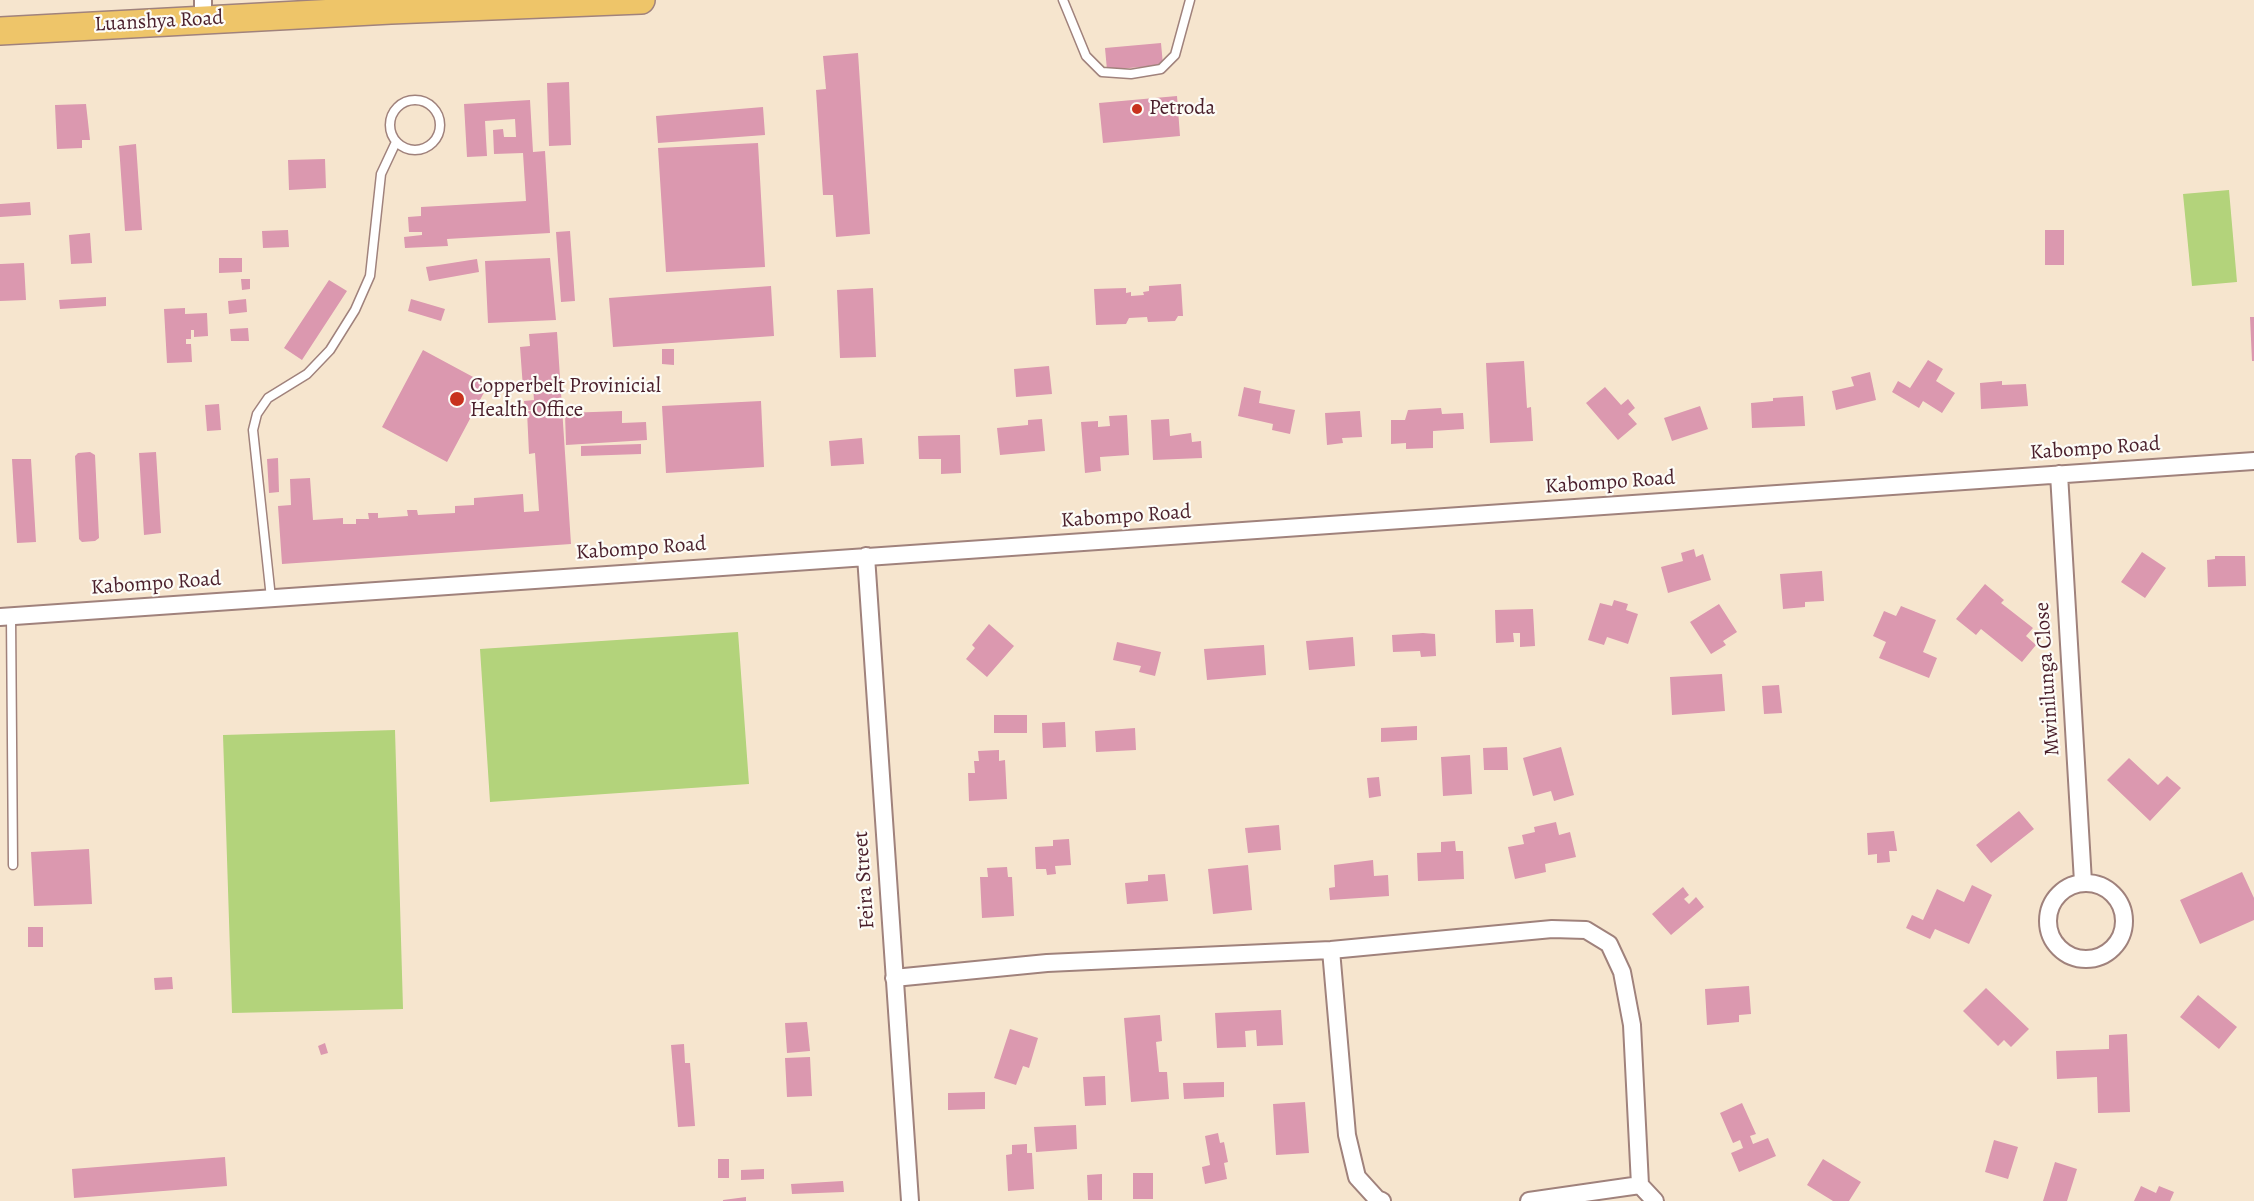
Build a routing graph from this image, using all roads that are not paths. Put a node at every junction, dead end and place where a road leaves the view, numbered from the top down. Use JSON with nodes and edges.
{"nodes":[{"id":1,"x":641,"y":0,"type":"edge"},
{"id":2,"x":1063,"y":0,"type":"edge"},
{"id":3,"x":1190,"y":0,"type":"edge"},
{"id":4,"x":390,"y":5,"type":"edge"},
{"id":5,"x":203,"y":10,"type":"edge"},
{"id":6,"x":0,"y":31,"type":"edge"},
{"id":7,"x":396,"y":142,"type":"junction"},
{"id":8,"x":2254,"y":461,"type":"edge"},
{"id":9,"x":2059,"y":474,"type":"junction"},
{"id":10,"x":866,"y":556,"type":"junction"},
{"id":11,"x":271,"y":598,"type":"junction"},
{"id":12,"x":5,"y":616,"type":"edge"},
{"id":13,"x":13,"y":865,"type":"dead end"},
{"id":14,"x":2083,"y":882,"type":"junction"},
{"id":15,"x":1331,"y":950,"type":"junction"},
{"id":16,"x":894,"y":978,"type":"junction"},
{"id":17,"x":1640,"y":1185,"type":"junction"},
{"id":18,"x":910,"y":1201,"type":"edge"},
{"id":19,"x":1382,"y":1201,"type":"edge"},
{"id":20,"x":1529,"y":1201,"type":"edge"},
{"id":21,"x":1655,"y":1201,"type":"edge"}],
"edges":[{"from":1,"to":4,"type":"highway","name":"Luanshya Road"},
{"from":2,"to":3,"type":"lane"},
{"from":4,"to":5,"type":"highway","name":"Luanshya Road"},
{"from":5,"to":6,"type":"highway","name":"Luanshya Road"},
{"from":7,"to":7,"type":"lane"},
{"from":7,"to":11,"type":"lane"},
{"from":8,"to":9,"type":"street","name":"Kabompo Road"},
{"from":9,"to":10,"type":"street","name":"Kabompo Road"},
{"from":9,"to":14,"type":"street","name":"Mwinilunga Close"},
{"from":10,"to":11,"type":"street","name":"Kabompo Road"},
{"from":10,"to":16,"type":"street","name":"Feira Street"},
{"from":11,"to":12,"type":"street","name":"Kabompo Road"},
{"from":12,"to":13,"type":"lane"},
{"from":14,"to":14,"type":"street"},
{"from":15,"to":16,"type":"street"},
{"from":15,"to":17,"type":"street"},
{"from":15,"to":19,"type":"street"},
{"from":16,"to":18,"type":"street","name":"Feira Street"},
{"from":17,"to":20,"type":"street"},
{"from":17,"to":21,"type":"street"}]}
